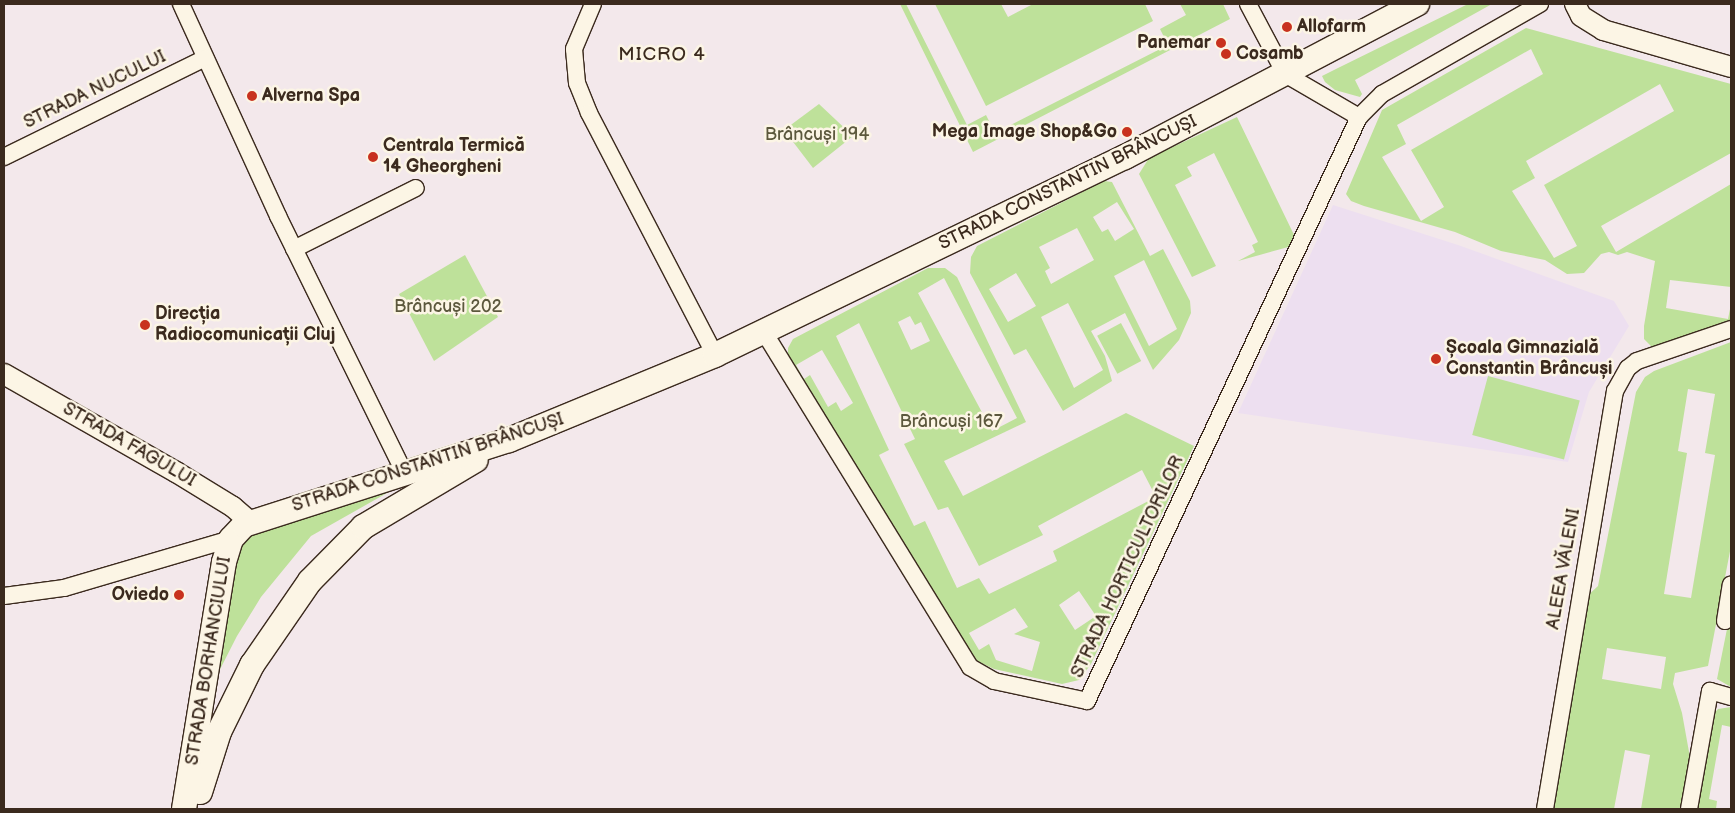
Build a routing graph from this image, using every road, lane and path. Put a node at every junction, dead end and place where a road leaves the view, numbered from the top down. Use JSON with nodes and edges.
{"nodes":[{"id":1,"x":182,"y":4,"type":"edge"},
{"id":2,"x":593,"y":4,"type":"edge"},
{"id":3,"x":1248,"y":4,"type":"edge"},
{"id":4,"x":1417,"y":4,"type":"edge"},
{"id":5,"x":1540,"y":4,"type":"edge"},
{"id":6,"x":1575,"y":4,"type":"edge"},
{"id":7,"x":205,"y":58,"type":"junction"},
{"id":8,"x":1731,"y":67,"type":"edge"},
{"id":9,"x":1285,"y":74,"type":"junction"},
{"id":10,"x":1359,"y":117,"type":"junction"},
{"id":11,"x":4,"y":157,"type":"edge"},
{"id":12,"x":416,"y":188,"type":"dead end"},
{"id":13,"x":294,"y":250,"type":"junction"},
{"id":14,"x":1731,"y":329,"type":"edge"},
{"id":15,"x":764,"y":332,"type":"junction"},
{"id":16,"x":716,"y":355,"type":"junction"},
{"id":17,"x":4,"y":374,"type":"edge"},
{"id":18,"x":510,"y":440,"type":"junction"},
{"id":19,"x":404,"y":472,"type":"junction"},
{"id":20,"x":250,"y":522,"type":"junction"},
{"id":21,"x":231,"y":539,"type":"junction"},
{"id":22,"x":1731,"y":584,"type":"edge"},
{"id":23,"x":4,"y":596,"type":"edge"},
{"id":24,"x":1725,"y":621,"type":"dead end"},
{"id":25,"x":1731,"y":697,"type":"edge"},
{"id":26,"x":184,"y":809,"type":"edge"},
{"id":27,"x":196,"y":809,"type":"edge"},
{"id":28,"x":1545,"y":809,"type":"edge"},
{"id":29,"x":1689,"y":809,"type":"edge"}],
"edges":[{"from":1,"to":7,"type":"street"},
{"from":2,"to":16,"type":"street"},
{"from":3,"to":9,"type":"street"},
{"from":4,"to":9,"type":"main road","name":"STRADA CONSTANTIN BRÂNCUȘI"},
{"from":5,"to":10,"type":"street","name":"STRADA HORTICULTORILOR"},
{"from":6,"to":8,"type":"street"},
{"from":7,"to":11,"type":"street","name":"STRADA NUCULUI"},
{"from":7,"to":13,"type":"street"},
{"from":9,"to":10,"type":"street"},
{"from":9,"to":15,"type":"main road","name":"STRADA CONSTANTIN BRÂNCUȘI"},
{"from":10,"to":15,"type":"street","name":"STRADA HORTICULTORILOR"},
{"from":12,"to":13,"type":"street"},
{"from":13,"to":19,"type":"street"},
{"from":14,"to":28,"type":"street","name":"ALEEA VĂLENI"},
{"from":15,"to":16,"type":"main road","name":"STRADA CONSTANTIN BRÂNCUȘI"},
{"from":16,"to":18,"type":"main road","name":"STRADA CONSTANTIN BRÂNCUȘI"},
{"from":17,"to":20,"type":"street","name":"STRADA FAGULUI"},
{"from":18,"to":19,"type":"main road","name":"STRADA CONSTANTIN BRÂNCUȘI"},
{"from":18,"to":27,"type":"main road"},
{"from":19,"to":20,"type":"main road","name":"STRADA CONSTANTIN BRÂNCUȘI"},
{"from":20,"to":21,"type":"main road","name":"STRADA BORHANCIULUI"},
{"from":21,"to":23,"type":"street"},
{"from":21,"to":26,"type":"main road","name":"STRADA BORHANCIULUI"},
{"from":22,"to":24,"type":"street"},
{"from":25,"to":29,"type":"street"}]}
